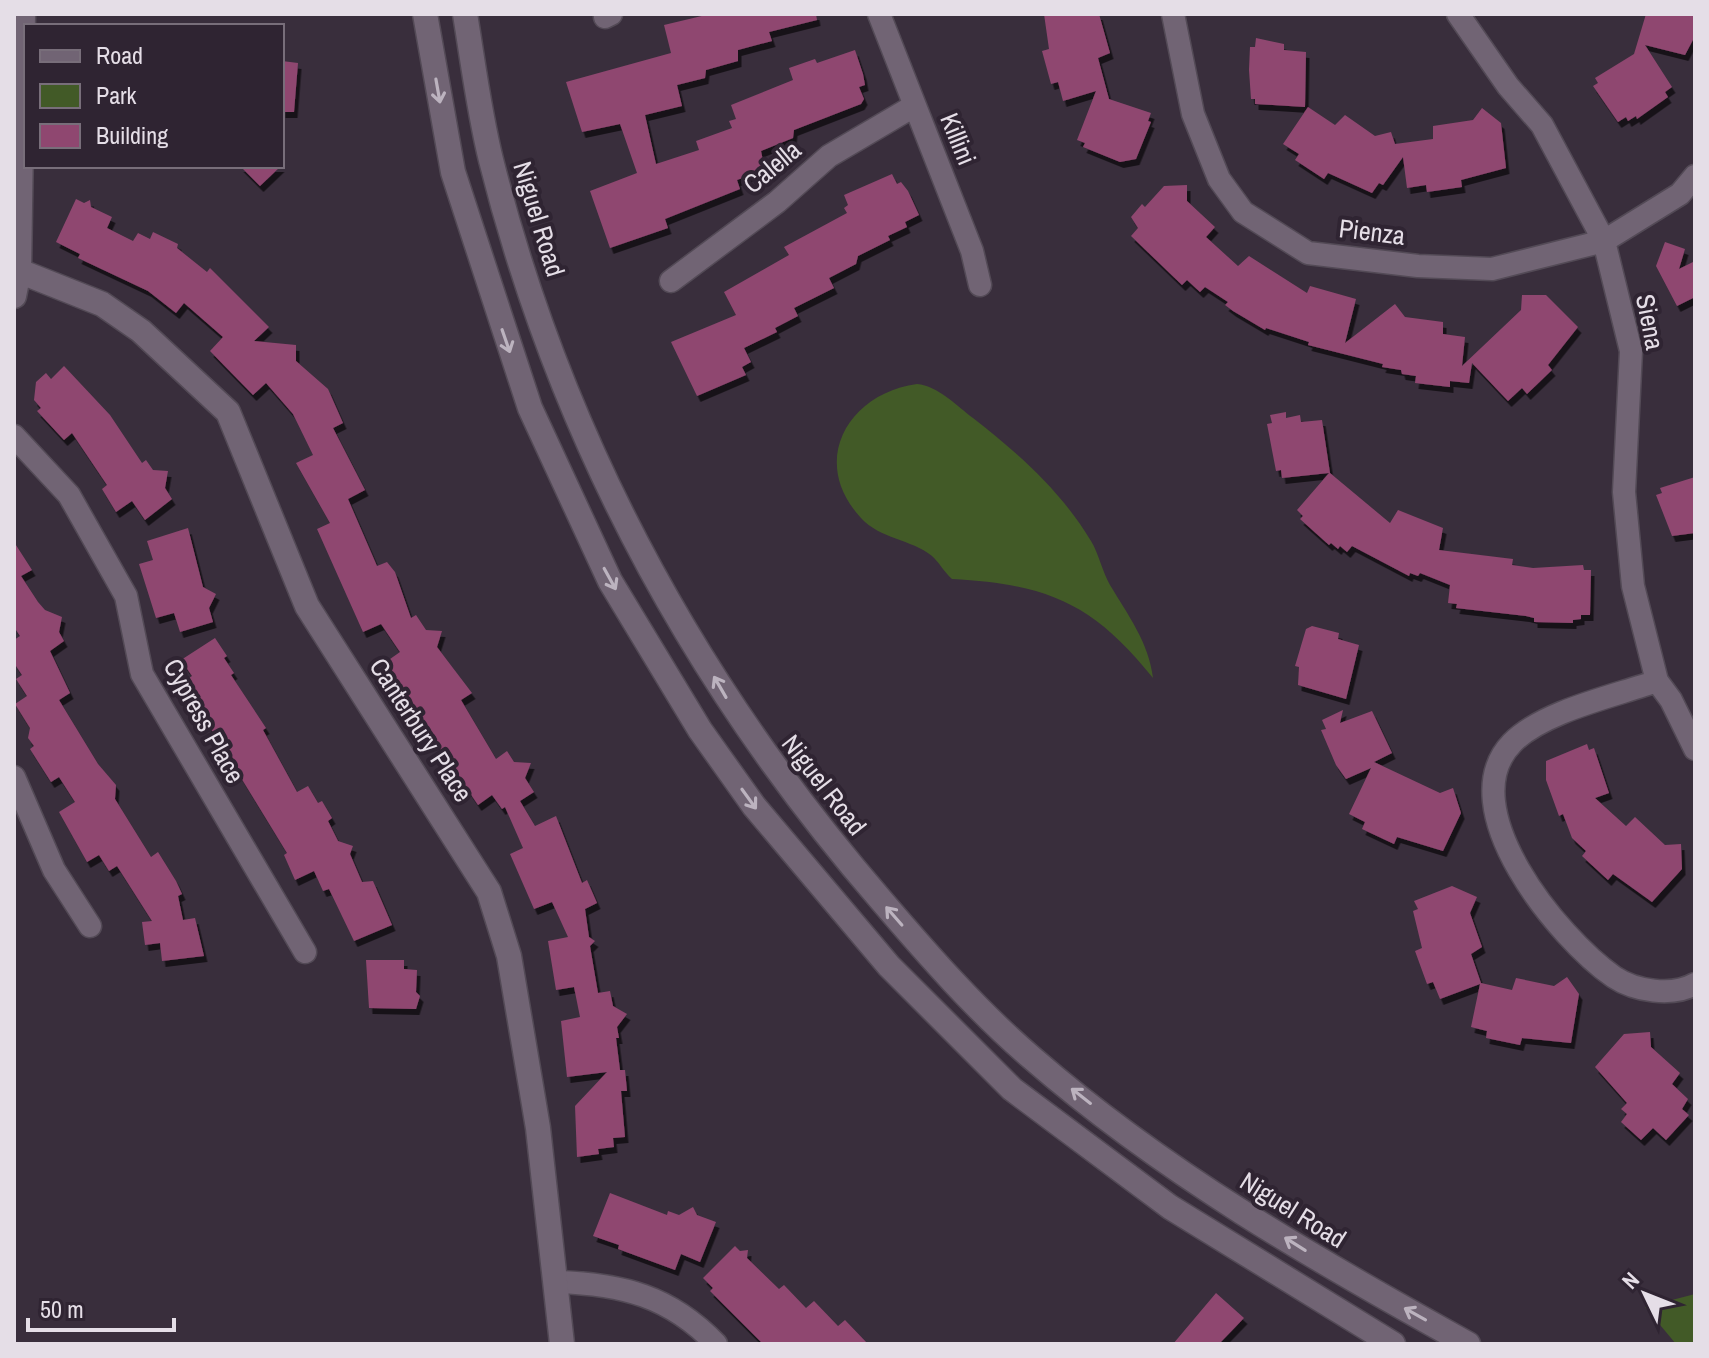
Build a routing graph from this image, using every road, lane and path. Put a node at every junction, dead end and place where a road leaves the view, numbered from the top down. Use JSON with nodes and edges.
{"nodes":[{"id":1,"x":425,"y":14,"type":"edge"},
{"id":2,"x":465,"y":14,"type":"edge"},
{"id":3,"x":879,"y":14,"type":"edge"},
{"id":4,"x":1173,"y":14,"type":"edge"},
{"id":5,"x":1458,"y":14,"type":"edge"},
{"id":6,"x":24,"y":67,"type":"edge"},
{"id":7,"x":914,"y":106,"type":"junction"},
{"id":8,"x":1695,"y":176,"type":"edge"},
{"id":9,"x":1604,"y":241,"type":"junction"},
{"id":10,"x":19,"y":271,"type":"junction"},
{"id":11,"x":671,"y":281,"type":"dead end"},
{"id":12,"x":980,"y":285,"type":"dead end"},
{"id":13,"x":14,"y":296,"type":"edge"},
{"id":14,"x":14,"y":436,"type":"edge"},
{"id":15,"x":1657,"y":681,"type":"junction"},
{"id":16,"x":1695,"y":749,"type":"edge"},
{"id":17,"x":14,"y":777,"type":"edge"},
{"id":18,"x":90,"y":926,"type":"dead end"},
{"id":19,"x":305,"y":952,"type":"dead end"},
{"id":20,"x":1695,"y":984,"type":"edge"},
{"id":21,"x":557,"y":1282,"type":"junction"},
{"id":22,"x":1361,"y":1285,"type":"junction"},
{"id":23,"x":1345,"y":1317,"type":"junction"},
{"id":24,"x":562,"y":1344,"type":"edge"},
{"id":25,"x":716,"y":1344,"type":"edge"},
{"id":26,"x":1393,"y":1344,"type":"edge"},
{"id":27,"x":1468,"y":1344,"type":"edge"}],
"edges":[{"from":1,"to":23,"type":"main road","one_way":true},
{"from":22,"to":2,"type":"main road","name":"Niguel Road","one_way":true},
{"from":3,"to":7,"type":"street","name":"Killini"},
{"from":4,"to":9,"type":"street","name":"Pienza"},
{"from":5,"to":9,"type":"street","name":"Siena"},
{"from":6,"to":10,"type":"main road"},
{"from":7,"to":11,"type":"street","name":"Calella"},
{"from":7,"to":12,"type":"street","name":"Killini"},
{"from":8,"to":9,"type":"street","name":"Pienza"},
{"from":9,"to":15,"type":"street","name":"Siena"},
{"from":10,"to":13,"type":"main road"},
{"from":10,"to":21,"type":"main road","name":"Canterbury Place"},
{"from":14,"to":19,"type":"street","name":"Cypress Place"},
{"from":15,"to":16,"type":"street","name":"Siena"},
{"from":15,"to":20,"type":"street"},
{"from":17,"to":18,"type":"street"},
{"from":21,"to":24,"type":"main road","name":"Canterbury Place"},
{"from":21,"to":25,"type":"street"},
{"from":22,"to":23,"type":"main road"},
{"from":27,"to":22,"type":"main road","name":"Niguel Road","one_way":true},
{"from":23,"to":26,"type":"main road"}]}
